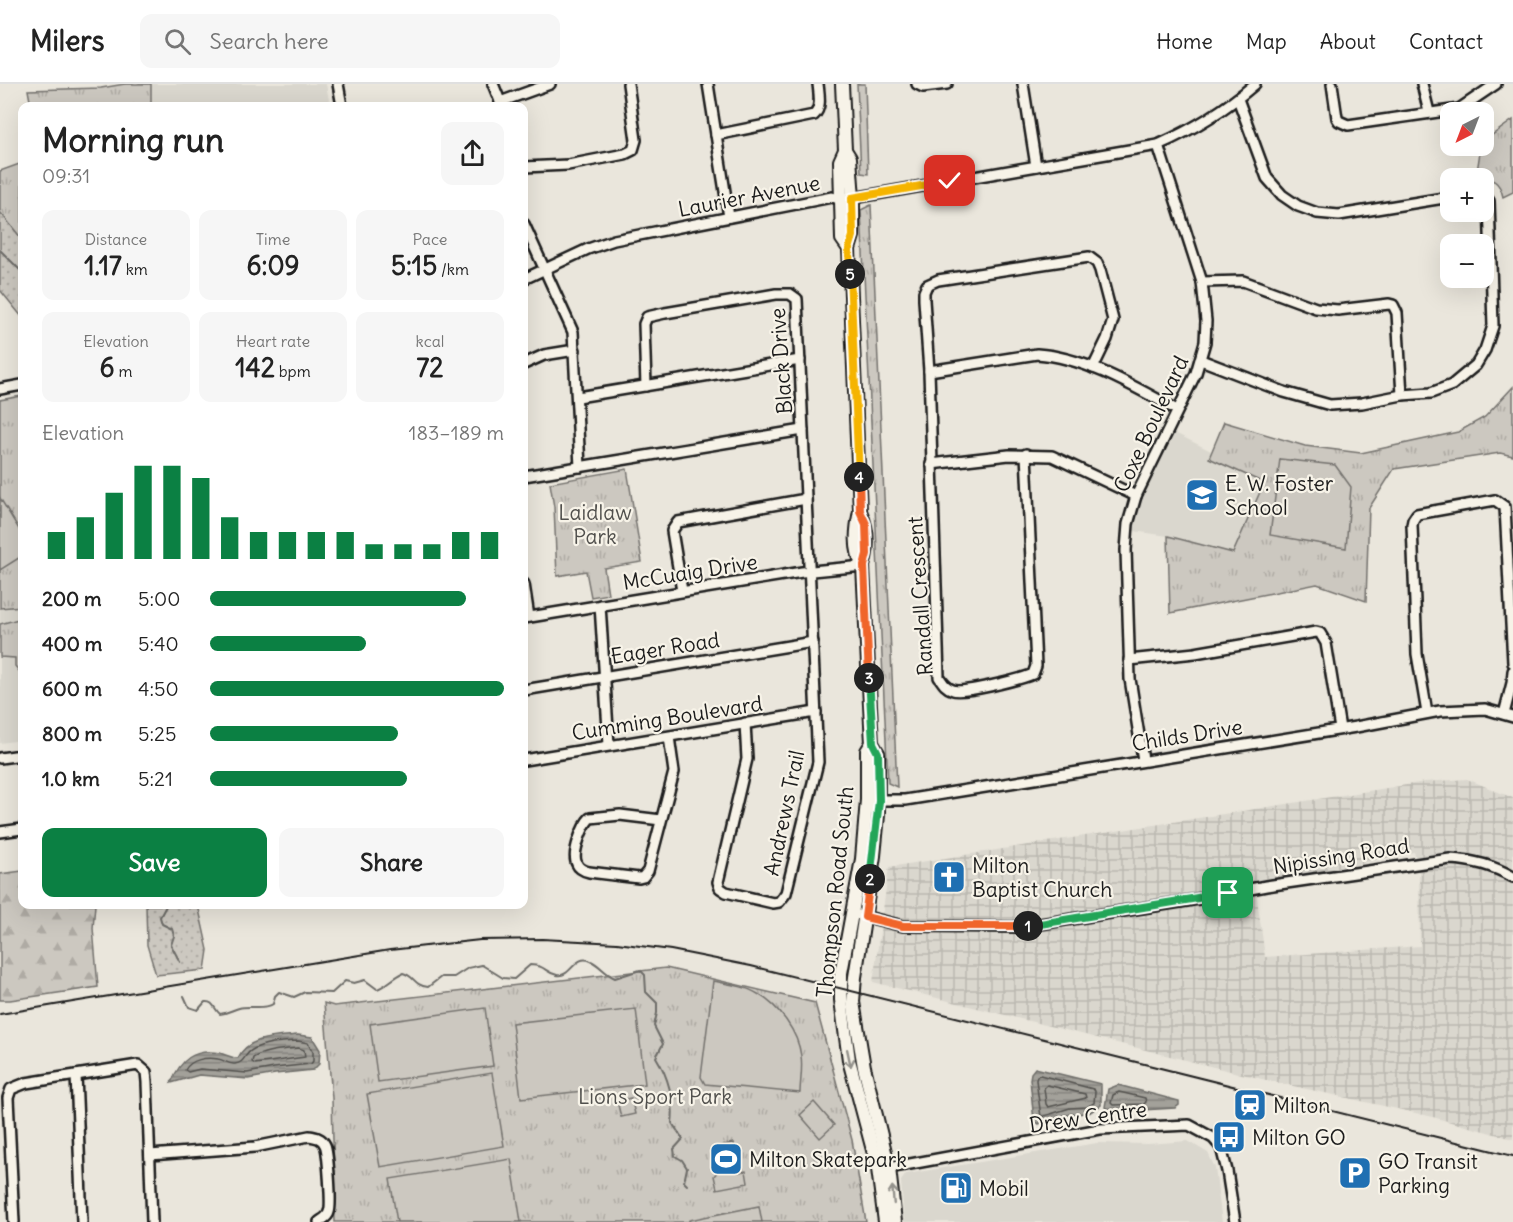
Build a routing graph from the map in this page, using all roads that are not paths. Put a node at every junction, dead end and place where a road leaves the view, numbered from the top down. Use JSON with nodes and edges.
{"nodes":[{"id":1,"x":338,"y":84,"type":"edge"},
{"id":2,"x":494,"y":84,"type":"edge"},
{"id":3,"x":550,"y":84,"type":"edge"},
{"id":4,"x":628,"y":84,"type":"edge"},
{"id":5,"x":708,"y":84,"type":"edge"},
{"id":6,"x":818,"y":84,"type":"edge"},
{"id":7,"x":842,"y":84,"type":"edge"},
{"id":8,"x":917,"y":84,"type":"edge"},
{"id":9,"x":947,"y":84,"type":"edge"},
{"id":10,"x":1023,"y":84,"type":"edge"},
{"id":11,"x":1255,"y":84,"type":"edge"},
{"id":12,"x":1332,"y":84,"type":"edge"},
{"id":13,"x":1422,"y":84,"type":"edge"},
{"id":14,"x":1496,"y":84,"type":"edge"},
{"id":15,"x":1238,"y":99,"type":"junction"},
{"id":16,"x":341,"y":102,"type":"edge"},
{"id":17,"x":500,"y":102,"type":"edge"},
{"id":18,"x":506,"y":102,"type":"edge"},
{"id":19,"x":1429,"y":112,"type":"junction"},
{"id":20,"x":716,"y":135,"type":"junction"},
{"id":21,"x":1158,"y":145,"type":"junction"},
{"id":22,"x":1036,"y":166,"type":"junction"},
{"id":23,"x":528,"y":167,"type":"edge"},
{"id":24,"x":847,"y":199,"type":"junction"},
{"id":25,"x":1440,"y":199,"type":"edge"},
{"id":26,"x":729,"y":217,"type":"junction"},
{"id":27,"x":1490,"y":222,"type":"edge"},
{"id":28,"x":528,"y":233,"type":"edge"},
{"id":29,"x":545,"y":269,"type":"junction"},
{"id":30,"x":528,"y":277,"type":"edge"},
{"id":31,"x":1202,"y":282,"type":"junction"},
{"id":32,"x":575,"y":350,"type":"junction"},
{"id":33,"x":800,"y":360,"type":"junction"},
{"id":34,"x":1201,"y":360,"type":"junction"},
{"id":35,"x":528,"y":361,"type":"edge"},
{"id":36,"x":1093,"y":368,"type":"junction"},
{"id":37,"x":929,"y":371,"type":"junction"},
{"id":38,"x":18,"y":386,"type":"edge"},
{"id":39,"x":646,"y":386,"type":"junction"},
{"id":40,"x":0,"y":389,"type":"edge"},
{"id":41,"x":1402,"y":395,"type":"junction"},
{"id":42,"x":578,"y":398,"type":"junction"},
{"id":43,"x":1177,"y":410,"type":"junction"},
{"id":44,"x":803,"y":430,"type":"junction"},
{"id":45,"x":1026,"y":454,"type":"junction"},
{"id":46,"x":931,"y":464,"type":"junction"},
{"id":47,"x":580,"y":467,"type":"junction"},
{"id":48,"x":528,"y":475,"type":"edge"},
{"id":49,"x":1136,"y":496,"type":"junction"},
{"id":50,"x":806,"y":499,"type":"junction"},
{"id":51,"x":864,"y":566,"type":"junction"},
{"id":52,"x":810,"y":571,"type":"junction"},
{"id":53,"x":682,"y":591,"type":"junction"},
{"id":54,"x":600,"y":605,"type":"junction"},
{"id":55,"x":528,"y":617,"type":"edge"},
{"id":56,"x":813,"y":642,"type":"junction"},
{"id":57,"x":1129,"y":660,"type":"junction"},
{"id":58,"x":1513,"y":663,"type":"edge"},
{"id":59,"x":1513,"y":671,"type":"edge"},
{"id":60,"x":605,"y":677,"type":"junction"},
{"id":61,"x":528,"y":689,"type":"edge"},
{"id":62,"x":816,"y":712,"type":"junction"},
{"id":63,"x":1427,"y":713,"type":"junction"},
{"id":64,"x":1509,"y":716,"type":"edge"},
{"id":65,"x":746,"y":723,"type":"junction"},
{"id":66,"x":1340,"y":729,"type":"junction"},
{"id":67,"x":669,"y":737,"type":"junction"},
{"id":68,"x":609,"y":746,"type":"junction"},
{"id":69,"x":18,"y":755,"type":"edge"},
{"id":70,"x":0,"y":758,"type":"edge"},
{"id":71,"x":528,"y":759,"type":"edge"},
{"id":72,"x":1143,"y":760,"type":"junction"},
{"id":73,"x":873,"y":800,"type":"junction"},
{"id":74,"x":661,"y":820,"type":"junction"},
{"id":75,"x":18,"y":830,"type":"edge"},
{"id":76,"x":0,"y":832,"type":"edge"},
{"id":77,"x":1513,"y":877,"type":"edge"},
{"id":78,"x":851,"y":913,"type":"junction"},
{"id":79,"x":865,"y":917,"type":"junction"},
{"id":80,"x":76,"y":1074,"type":"junction"},
{"id":81,"x":150,"y":1155,"type":"junction"},
{"id":82,"x":883,"y":1168,"type":"junction"},
{"id":83,"x":14,"y":1222,"type":"edge"},
{"id":84,"x":82,"y":1222,"type":"edge"},
{"id":85,"x":152,"y":1222,"type":"edge"},
{"id":86,"x":320,"y":1222,"type":"edge"},
{"id":87,"x":885,"y":1222,"type":"edge"},
{"id":88,"x":896,"y":1222,"type":"edge"},
{"id":89,"x":1235,"y":1222,"type":"edge"}],
"edges":[{"from":1,"to":16,"type":"street"},
{"from":2,"to":17,"type":"street"},
{"from":3,"to":18,"type":"street"},
{"from":4,"to":23,"type":"street"},
{"from":5,"to":20,"type":"street"},
{"from":6,"to":20,"type":"street"},
{"from":7,"to":24,"type":"main road","name":"Thompson Road South"},
{"from":8,"to":9,"type":"street"},
{"from":10,"to":22,"type":"street"},
{"from":11,"to":15,"type":"street","name":"Laurier Avenue"},
{"from":12,"to":19,"type":"street"},
{"from":13,"to":19,"type":"street"},
{"from":14,"to":19,"type":"street"},
{"from":15,"to":21,"type":"street","name":"Laurier Avenue"},
{"from":15,"to":25,"type":"street"},
{"from":20,"to":26,"type":"street"},
{"from":21,"to":22,"type":"street","name":"Laurier Avenue"},
{"from":21,"to":31,"type":"street","name":"Coxe Boulevard"},
{"from":22,"to":24,"type":"street","name":"Laurier Avenue"},
{"from":24,"to":26,"type":"street","name":"Laurier Avenue"},
{"from":24,"to":51,"type":"main road","name":"Thompson Road South"},
{"from":26,"to":29,"type":"street","name":"Laurier Avenue"},
{"from":27,"to":41,"type":"street"},
{"from":28,"to":29,"type":"street"},
{"from":29,"to":30,"type":"street","name":"Laurier Avenue"},
{"from":29,"to":32,"type":"street"},
{"from":31,"to":34,"type":"street","name":"Coxe Boulevard"},
{"from":31,"to":41,"type":"street"},
{"from":32,"to":35,"type":"street"},
{"from":32,"to":42,"type":"street"},
{"from":33,"to":39,"type":"street"},
{"from":33,"to":39,"type":"street","name":"Black Drive"},
{"from":33,"to":44,"type":"street","name":"Black Drive"},
{"from":34,"to":41,"type":"street"},
{"from":34,"to":43,"type":"street","name":"Coxe Boulevard"},
{"from":36,"to":37,"type":"street"},
{"from":36,"to":37,"type":"street","name":"Randall Crescent"},
{"from":36,"to":43,"type":"street"},
{"from":37,"to":46,"type":"street","name":"Randall Crescent"},
{"from":38,"to":40,"type":"street"},
{"from":39,"to":42,"type":"street"},
{"from":42,"to":47,"type":"street"},
{"from":43,"to":49,"type":"street","name":"Coxe Boulevard"},
{"from":44,"to":47,"type":"street"},
{"from":44,"to":50,"type":"street","name":"Black Drive"},
{"from":45,"to":46,"type":"street"},
{"from":45,"to":46,"type":"street","name":"Randall Crescent"},
{"from":45,"to":49,"type":"street"},
{"from":47,"to":48,"type":"street"},
{"from":49,"to":57,"type":"street","name":"Coxe Boulevard"},
{"from":50,"to":52,"type":"street","name":"Black Drive"},
{"from":50,"to":53,"type":"street"},
{"from":51,"to":52,"type":"street","name":"McCuaig Drive"},
{"from":51,"to":73,"type":"main road","name":"Thompson Road South"},
{"from":52,"to":53,"type":"street","name":"McCuaig Drive"},
{"from":52,"to":56,"type":"street","name":"Andrews Trail"},
{"from":53,"to":54,"type":"street","name":"McCuaig Drive"},
{"from":54,"to":55,"type":"street","name":"McCuaig Drive"},
{"from":54,"to":60,"type":"street"},
{"from":56,"to":60,"type":"street","name":"Eager Road"},
{"from":56,"to":62,"type":"street","name":"Andrews Trail"},
{"from":57,"to":66,"type":"street"},
{"from":57,"to":72,"type":"street","name":"Coxe Boulevard"},
{"from":58,"to":63,"type":"street"},
{"from":59,"to":64,"type":"street"},
{"from":60,"to":61,"type":"street","name":"Eager Road"},
{"from":60,"to":68,"type":"street"},
{"from":62,"to":65,"type":"street","name":"Cumming Boulevard"},
{"from":62,"to":65,"type":"street","name":"Andrews Trail"},
{"from":63,"to":64,"type":"street","name":"Childs Drive"},
{"from":63,"to":66,"type":"street","name":"Childs Drive"},
{"from":65,"to":67,"type":"street","name":"Cumming Boulevard"},
{"from":66,"to":72,"type":"street","name":"Childs Drive"},
{"from":67,"to":68,"type":"street","name":"Cumming Boulevard"},
{"from":67,"to":74,"type":"street"},
{"from":68,"to":71,"type":"street","name":"Cumming Boulevard"},
{"from":69,"to":70,"type":"street"},
{"from":72,"to":73,"type":"street","name":"Childs Drive"},
{"from":73,"to":78,"type":"main road","name":"Thompson Road South"},
{"from":73,"to":79,"type":"main road","name":"Thompson Road South"},
{"from":74,"to":74,"type":"street"},
{"from":75,"to":76,"type":"street"},
{"from":77,"to":79,"type":"street","name":"Nipissing Road"},
{"from":78,"to":79,"type":"street","name":"Nipissing Road"},
{"from":78,"to":82,"type":"main road","name":"Thompson Road South","one_way":true},
{"from":79,"to":82,"type":"main road","name":"Thompson Road South"},
{"from":80,"to":81,"type":"street"},
{"from":80,"to":83,"type":"street"},
{"from":80,"to":84,"type":"street"},
{"from":81,"to":85,"type":"street"},
{"from":81,"to":86,"type":"street"},
{"from":82,"to":87,"type":"main road","name":"Thompson Road South"},
{"from":88,"to":82,"type":"main road","name":"Thompson Road South","one_way":true},
{"from":82,"to":89,"type":"street","name":"Drew Centre"}]}
